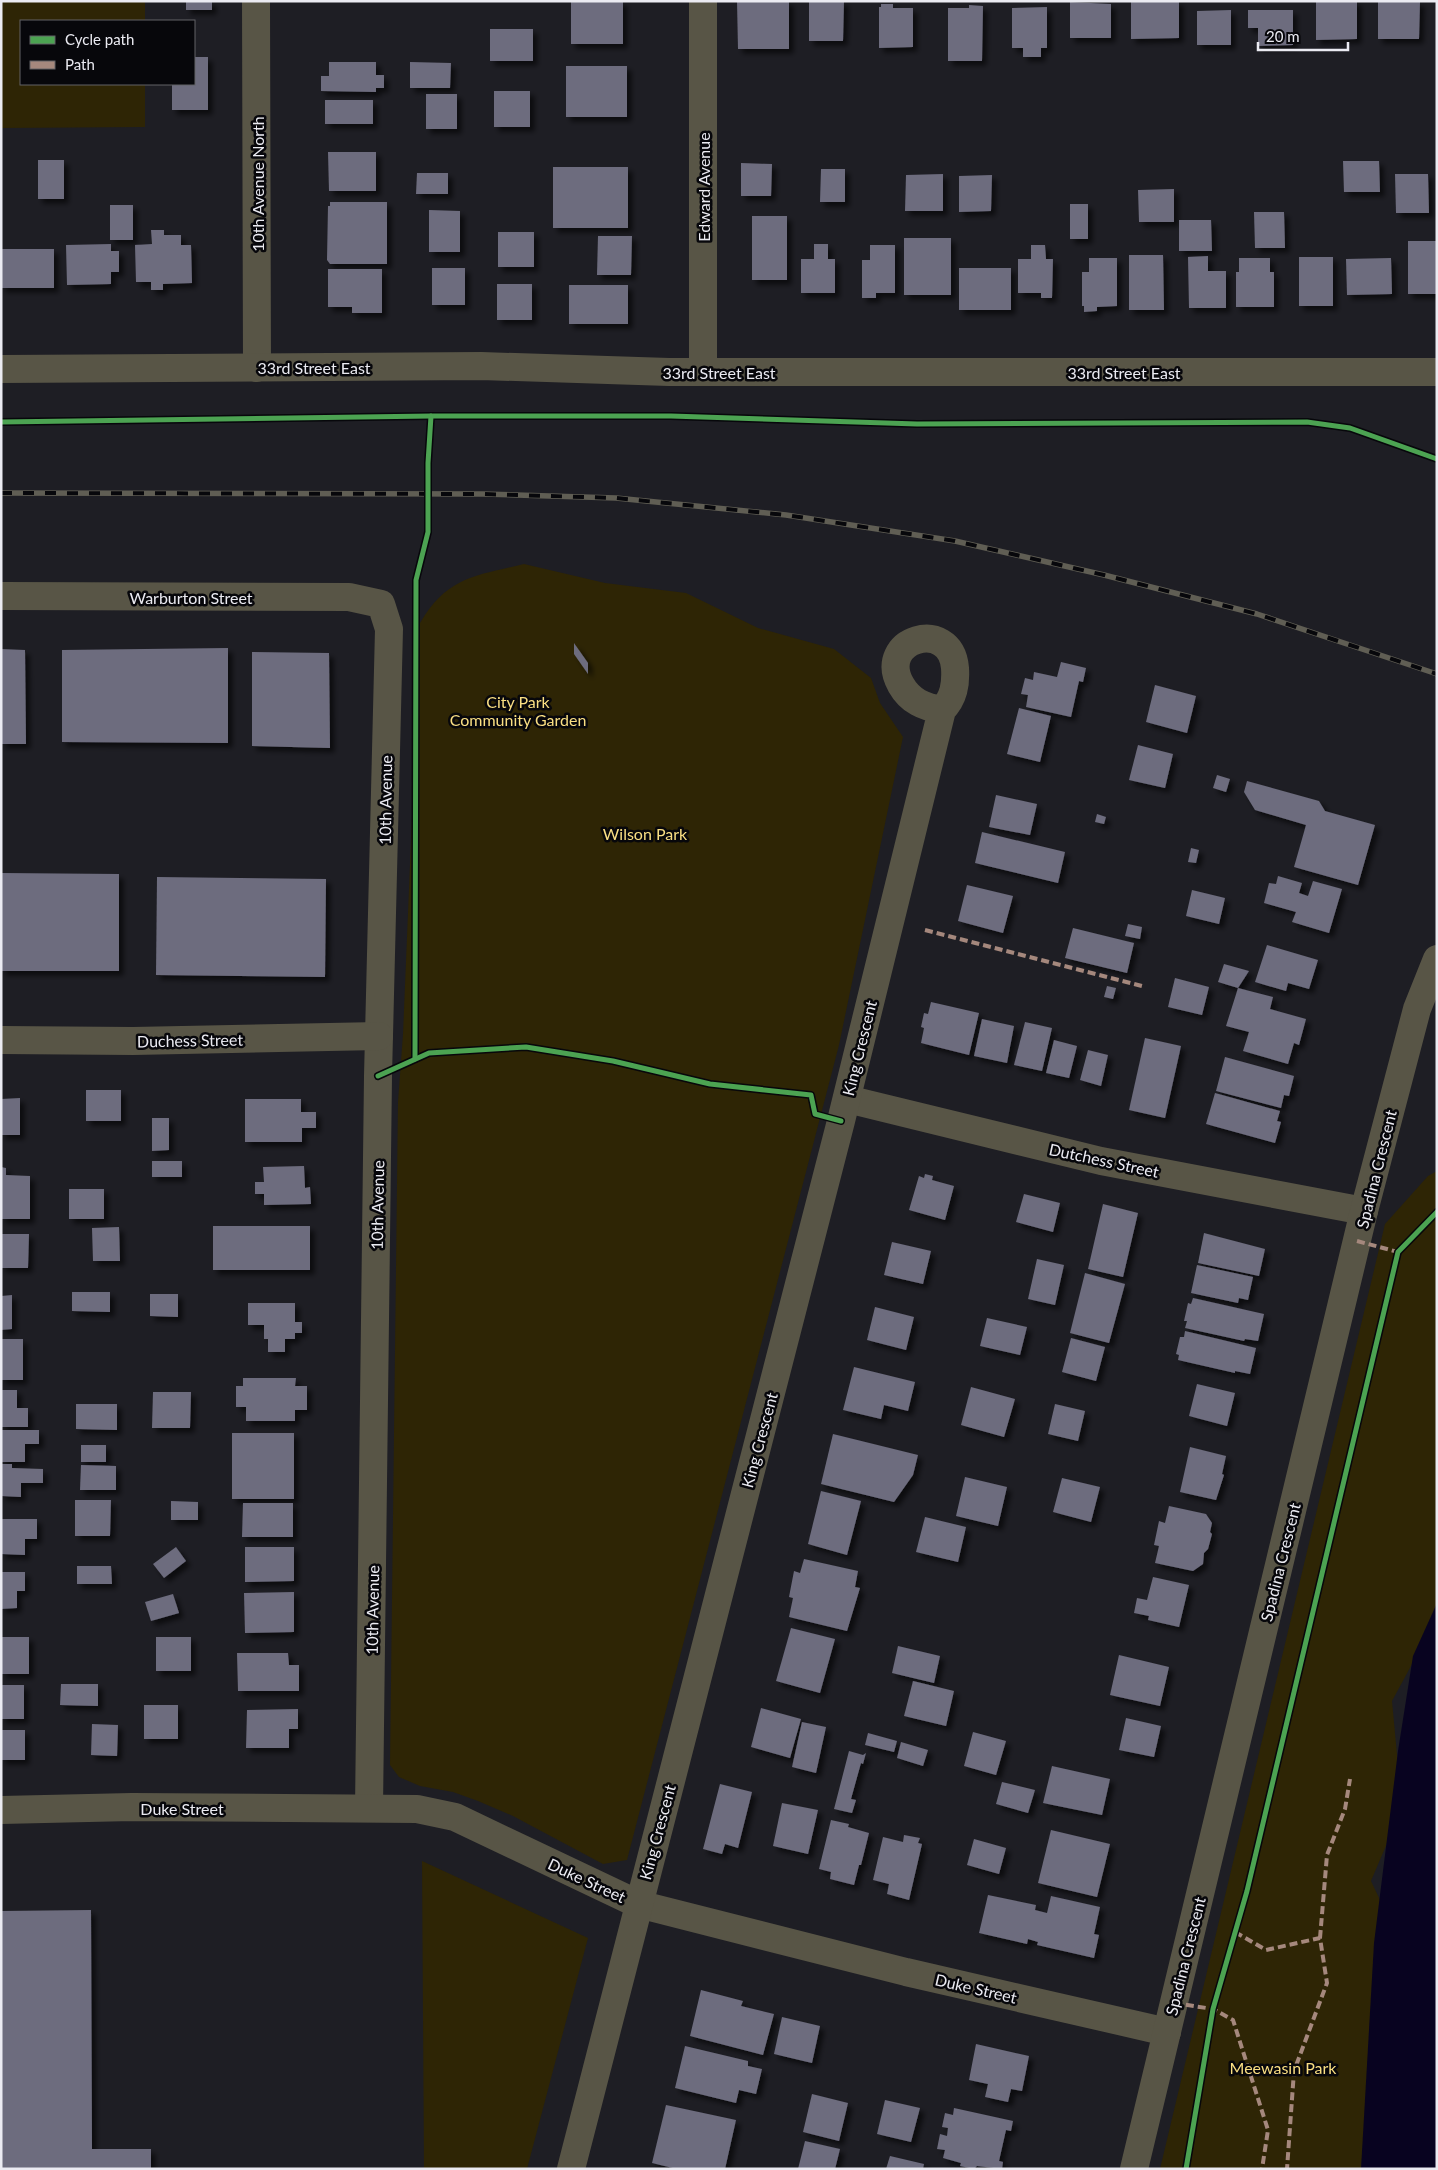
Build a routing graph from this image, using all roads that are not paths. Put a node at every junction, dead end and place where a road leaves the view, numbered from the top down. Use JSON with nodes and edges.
{"nodes":[{"id":1,"x":256,"y":1,"type":"edge"},
{"id":2,"x":703,"y":1,"type":"edge"},
{"id":3,"x":257,"y":368,"type":"junction"},
{"id":4,"x":1,"y":369,"type":"edge"},
{"id":5,"x":703,"y":372,"type":"junction"},
{"id":6,"x":1437,"y":372,"type":"edge"},
{"id":7,"x":1,"y":596,"type":"edge"},
{"id":8,"x":381,"y":604,"type":"joint"},
{"id":9,"x":942,"y":710,"type":"dead end"},
{"id":10,"x":1437,"y":959,"type":"edge"},
{"id":11,"x":379,"y":1036,"type":"junction"},
{"id":12,"x":1,"y":1040,"type":"edge"},
{"id":13,"x":847,"y":1099,"type":"junction"},
{"id":14,"x":1364,"y":1211,"type":"junction"},
{"id":15,"x":369,"y":1808,"type":"junction"},
{"id":16,"x":1,"y":1810,"type":"edge"},
{"id":17,"x":638,"y":1904,"type":"junction"},
{"id":18,"x":1167,"y":2032,"type":"junction"},
{"id":19,"x":571,"y":2169,"type":"edge"},
{"id":20,"x":1134,"y":2169,"type":"edge"}],
"edges":[{"from":1,"to":3,"type":"street","name":"10th Avenue North"},
{"from":2,"to":5,"type":"street","name":"Edward Avenue"},
{"from":3,"to":4,"type":"street","name":"33rd Street East"},
{"from":3,"to":5,"type":"street","name":"33rd Street East"},
{"from":5,"to":6,"type":"street","name":"33rd Street East"},
{"from":7,"to":8,"type":"street","name":"Warburton Street"},
{"from":8,"to":11,"type":"street","name":"10th Avenue"},
{"from":9,"to":13,"type":"street","name":"King Crescent"},
{"from":10,"to":14,"type":"street","name":"Spadina Crescent"},
{"from":11,"to":12,"type":"street","name":"Duchess Street"},
{"from":11,"to":15,"type":"street","name":"10th Avenue"},
{"from":13,"to":14,"type":"street","name":"Dutchess Street"},
{"from":13,"to":17,"type":"street","name":"King Crescent"},
{"from":14,"to":18,"type":"street","name":"Spadina Crescent"},
{"from":15,"to":16,"type":"street","name":"Duke Street"},
{"from":15,"to":17,"type":"street","name":"Duke Street"},
{"from":17,"to":18,"type":"street","name":"Duke Street"},
{"from":17,"to":19,"type":"street","name":"King Crescent"},
{"from":18,"to":20,"type":"street","name":"Spadina Crescent"}]}
